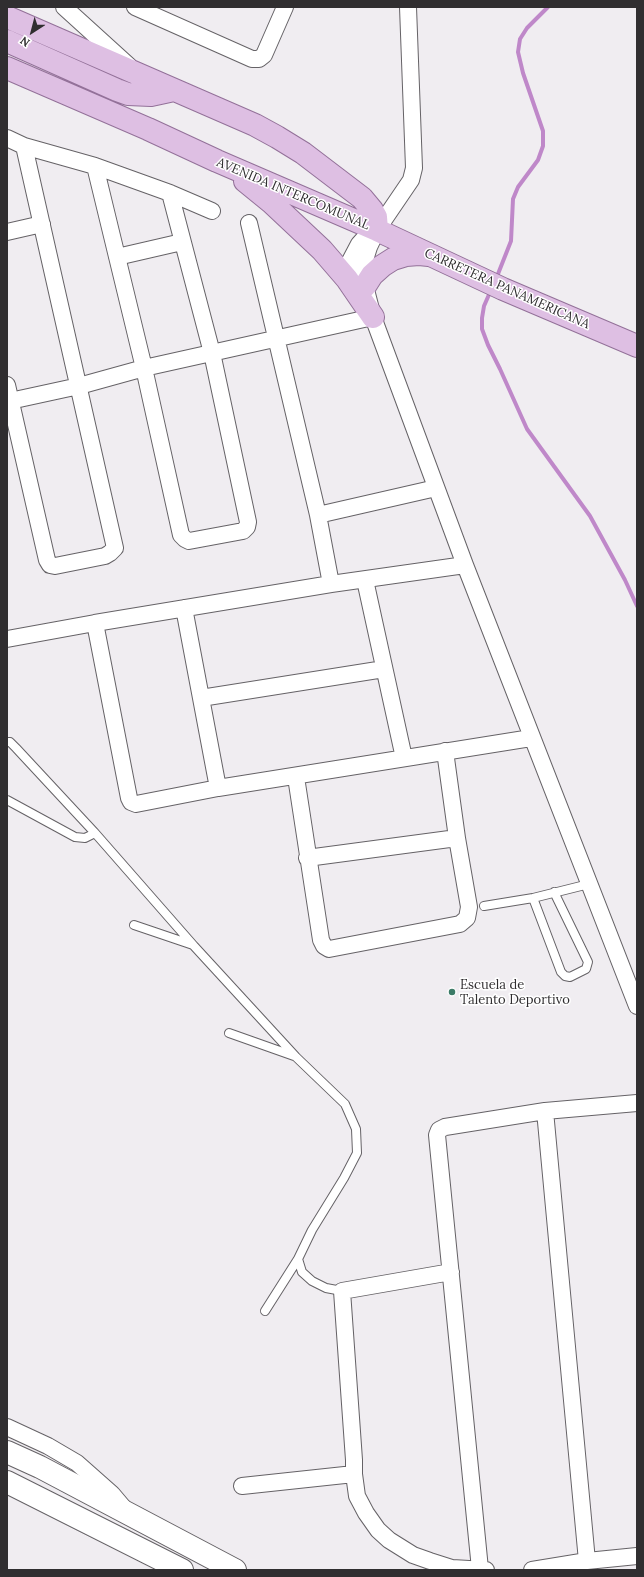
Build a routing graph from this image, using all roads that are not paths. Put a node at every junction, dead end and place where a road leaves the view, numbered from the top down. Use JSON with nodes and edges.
{"nodes":[{"id":1,"x":64,"y":7,"type":"edge"},
{"id":2,"x":135,"y":7,"type":"edge"},
{"id":3,"x":285,"y":7,"type":"edge"},
{"id":4,"x":408,"y":7,"type":"edge"},
{"id":5,"x":7,"y":17,"type":"edge"},
{"id":6,"x":7,"y":41,"type":"edge"},
{"id":7,"x":7,"y":68,"type":"edge"},
{"id":8,"x":140,"y":75,"type":"junction"},
{"id":9,"x":174,"y":90,"type":"junction"},
{"id":10,"x":7,"y":138,"type":"edge"},
{"id":11,"x":24,"y":146,"type":"junction"},
{"id":12,"x":217,"y":161,"type":"junction"},
{"id":13,"x":95,"y":166,"type":"junction"},
{"id":14,"x":170,"y":193,"type":"junction"},
{"id":15,"x":212,"y":211,"type":"dead end"},
{"id":16,"x":249,"y":223,"type":"dead end"},
{"id":17,"x":42,"y":224,"type":"junction"},
{"id":18,"x":377,"y":230,"type":"junction"},
{"id":19,"x":7,"y":232,"type":"edge"},
{"id":20,"x":182,"y":242,"type":"junction"},
{"id":21,"x":433,"y":256,"type":"junction"},
{"id":22,"x":117,"y":257,"type":"junction"},
{"id":23,"x":356,"y":282,"type":"junction"},
{"id":24,"x":373,"y":317,"type":"junction"},
{"id":25,"x":277,"y":338,"type":"junction"},
{"id":26,"x":637,"y":346,"type":"edge"},
{"id":27,"x":212,"y":353,"type":"junction"},
{"id":28,"x":144,"y":368,"type":"junction"},
{"id":29,"x":7,"y":385,"type":"edge"},
{"id":30,"x":80,"y":386,"type":"junction"},
{"id":31,"x":10,"y":401,"type":"junction"},
{"id":32,"x":436,"y":488,"type":"junction"},
{"id":33,"x":318,"y":515,"type":"junction"},
{"id":34,"x":465,"y":565,"type":"junction"},
{"id":35,"x":365,"y":580,"type":"junction"},
{"id":36,"x":331,"y":584,"type":"junction"},
{"id":37,"x":184,"y":608,"type":"junction"},
{"id":38,"x":95,"y":623,"type":"junction"},
{"id":39,"x":7,"y":639,"type":"edge"},
{"id":40,"x":384,"y":669,"type":"junction"},
{"id":41,"x":201,"y":698,"type":"junction"},
{"id":42,"x":531,"y":738,"type":"junction"},
{"id":43,"x":7,"y":742,"type":"edge"},
{"id":44,"x":445,"y":751,"type":"junction"},
{"id":45,"x":404,"y":758,"type":"junction"},
{"id":46,"x":296,"y":777,"type":"junction"},
{"id":47,"x":218,"y":788,"type":"junction"},
{"id":48,"x":7,"y":800,"type":"edge"},
{"id":49,"x":95,"y":833,"type":"junction"},
{"id":50,"x":457,"y":838,"type":"junction"},
{"id":51,"x":307,"y":858,"type":"junction"},
{"id":52,"x":589,"y":884,"type":"junction"},
{"id":53,"x":554,"y":892,"type":"junction"},
{"id":54,"x":533,"y":898,"type":"junction"},
{"id":55,"x":484,"y":906,"type":"dead end"},
{"id":56,"x":134,"y":925,"type":"dead end"},
{"id":57,"x":194,"y":946,"type":"junction"},
{"id":58,"x":637,"y":1006,"type":"edge"},
{"id":59,"x":229,"y":1033,"type":"dead end"},
{"id":60,"x":296,"y":1057,"type":"junction"},
{"id":61,"x":637,"y":1103,"type":"edge"},
{"id":62,"x":545,"y":1111,"type":"junction"},
{"id":63,"x":298,"y":1259,"type":"junction"},
{"id":64,"x":451,"y":1272,"type":"junction"},
{"id":65,"x":342,"y":1291,"type":"junction"},
{"id":66,"x":265,"y":1311,"type":"dead end"},
{"id":67,"x":7,"y":1427,"type":"edge"},
{"id":68,"x":7,"y":1452,"type":"edge"},
{"id":69,"x":354,"y":1474,"type":"junction"},
{"id":70,"x":7,"y":1482,"type":"edge"},
{"id":71,"x":242,"y":1486,"type":"dead end"},
{"id":72,"x":128,"y":1513,"type":"junction"},
{"id":73,"x":637,"y":1556,"type":"edge"},
{"id":74,"x":587,"y":1561,"type":"junction"},
{"id":75,"x":182,"y":1570,"type":"edge"},
{"id":76,"x":236,"y":1570,"type":"edge"},
{"id":77,"x":480,"y":1570,"type":"edge"},
{"id":78,"x":486,"y":1570,"type":"edge"},
{"id":79,"x":532,"y":1570,"type":"edge"}],
"edges":[{"from":1,"to":8,"type":"street"},
{"from":2,"to":3,"type":"street"},
{"from":4,"to":18,"type":"street"},
{"from":5,"to":8,"type":"main road","name":"AVENIDA INTERCOMUNAL"},
{"from":6,"to":9,"type":"main road"},
{"from":7,"to":12,"type":"main road","name":"AVENIDA INTERCOMUNAL"},
{"from":8,"to":9,"type":"main road","name":"AVENIDA INTERCOMUNAL"},
{"from":9,"to":18,"type":"main road","name":"AVENIDA INTERCOMUNAL"},
{"from":10,"to":11,"type":"street"},
{"from":11,"to":13,"type":"street"},
{"from":11,"to":17,"type":"street"},
{"from":12,"to":18,"type":"main road","name":"AVENIDA INTERCOMUNAL"},
{"from":12,"to":23,"type":"main road"},
{"from":13,"to":14,"type":"street"},
{"from":13,"to":22,"type":"street"},
{"from":14,"to":15,"type":"street"},
{"from":14,"to":20,"type":"street"},
{"from":16,"to":25,"type":"street"},
{"from":17,"to":19,"type":"street"},
{"from":17,"to":30,"type":"street"},
{"from":18,"to":21,"type":"main road","name":"CARRETERA PANAMERICANA"},
{"from":18,"to":23,"type":"street"},
{"from":20,"to":22,"type":"street"},
{"from":20,"to":27,"type":"street"},
{"from":21,"to":23,"type":"main road"},
{"from":21,"to":26,"type":"main road","name":"CARRETERA PANAMERICANA"},
{"from":22,"to":28,"type":"street"},
{"from":23,"to":24,"type":"main road"},
{"from":24,"to":25,"type":"street"},
{"from":24,"to":32,"type":"street"},
{"from":25,"to":27,"type":"street"},
{"from":25,"to":33,"type":"street"},
{"from":27,"to":28,"type":"street"},
{"from":27,"to":28,"type":"street"},
{"from":28,"to":30,"type":"street"},
{"from":29,"to":31,"type":"street"},
{"from":30,"to":31,"type":"street"},
{"from":30,"to":31,"type":"street"},
{"from":32,"to":33,"type":"street"},
{"from":32,"to":34,"type":"street"},
{"from":33,"to":36,"type":"street"},
{"from":34,"to":35,"type":"street"},
{"from":34,"to":42,"type":"street"},
{"from":35,"to":36,"type":"street"},
{"from":35,"to":40,"type":"street"},
{"from":36,"to":37,"type":"street"},
{"from":37,"to":38,"type":"street"},
{"from":37,"to":41,"type":"street"},
{"from":38,"to":39,"type":"street"},
{"from":38,"to":47,"type":"street"},
{"from":40,"to":41,"type":"street"},
{"from":40,"to":45,"type":"street"},
{"from":41,"to":47,"type":"street"},
{"from":42,"to":44,"type":"street"},
{"from":42,"to":52,"type":"street"},
{"from":43,"to":49,"type":"lane"},
{"from":44,"to":45,"type":"street"},
{"from":44,"to":50,"type":"street"},
{"from":45,"to":46,"type":"street"},
{"from":46,"to":47,"type":"street"},
{"from":46,"to":51,"type":"street"},
{"from":48,"to":49,"type":"lane"},
{"from":49,"to":57,"type":"lane"},
{"from":50,"to":51,"type":"street"},
{"from":50,"to":51,"type":"street"},
{"from":52,"to":53,"type":"lane"},
{"from":52,"to":58,"type":"street"},
{"from":53,"to":54,"type":"lane"},
{"from":53,"to":54,"type":"lane"},
{"from":54,"to":55,"type":"lane"},
{"from":56,"to":57,"type":"lane"},
{"from":57,"to":60,"type":"lane"},
{"from":59,"to":60,"type":"lane"},
{"from":60,"to":63,"type":"lane"},
{"from":61,"to":62,"type":"street"},
{"from":62,"to":64,"type":"street"},
{"from":62,"to":74,"type":"street"},
{"from":63,"to":65,"type":"lane"},
{"from":63,"to":66,"type":"lane"},
{"from":64,"to":65,"type":"street"},
{"from":64,"to":77,"type":"street"},
{"from":65,"to":69,"type":"street"},
{"from":67,"to":72,"type":"street"},
{"from":68,"to":72,"type":"street"},
{"from":69,"to":71,"type":"street"},
{"from":69,"to":77,"type":"street"},
{"from":70,"to":75,"type":"street"},
{"from":72,"to":76,"type":"street"},
{"from":73,"to":74,"type":"street"},
{"from":74,"to":79,"type":"street"},
{"from":77,"to":78,"type":"street"}]}
